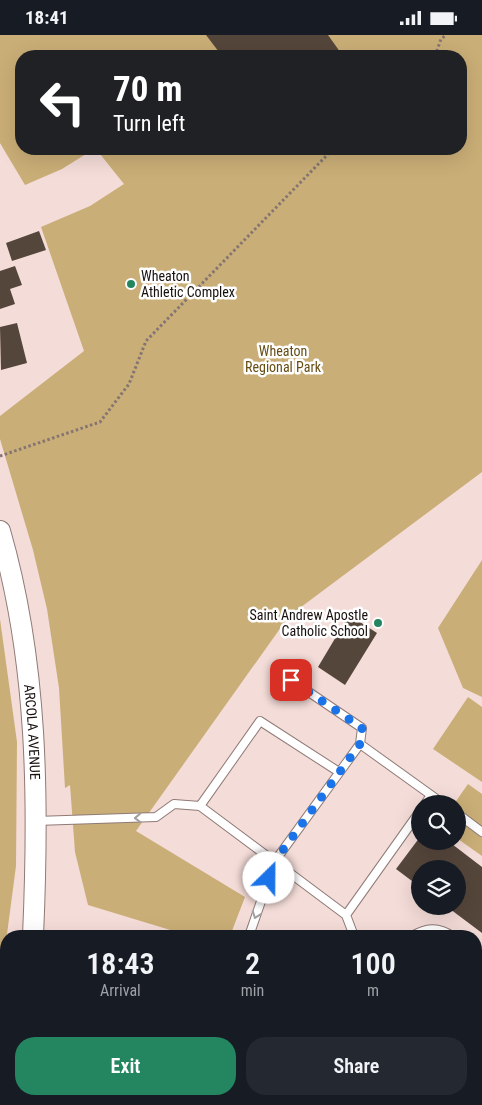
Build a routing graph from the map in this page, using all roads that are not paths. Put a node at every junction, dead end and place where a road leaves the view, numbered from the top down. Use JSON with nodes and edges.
{"nodes":[{"id":1,"x":0,"y":531,"type":"edge"},
{"id":2,"x":291,"y":680,"type":"dead end"},
{"id":3,"x":360,"y":744,"type":"junction"},
{"id":4,"x":340,"y":772,"type":"junction"},
{"id":5,"x":431,"y":795,"type":"edge"},
{"id":6,"x":200,"y":806,"type":"junction"},
{"id":7,"x":466,"y":820,"type":"edge"},
{"id":8,"x":36,"y":821,"type":"junction"},
{"id":9,"x":411,"y":824,"type":"edge"},
{"id":10,"x":482,"y":832,"type":"edge"},
{"id":11,"x":275,"y":861,"type":"junction"},
{"id":12,"x":346,"y":915,"type":"junction"},
{"id":13,"x":33,"y":930,"type":"edge"},
{"id":14,"x":251,"y":930,"type":"edge"},
{"id":15,"x":352,"y":930,"type":"edge"}],
"edges":[{"from":1,"to":8,"type":"street","name":"ARCOLA AVENUE"},
{"from":2,"to":3,"type":"lane"},
{"from":3,"to":4,"type":"lane"},
{"from":3,"to":5,"type":"lane"},
{"from":4,"to":6,"type":"lane"},
{"from":4,"to":11,"type":"lane"},
{"from":6,"to":8,"type":"lane","one_way":true},
{"from":6,"to":11,"type":"lane"},
{"from":7,"to":10,"type":"lane"},
{"from":8,"to":13,"type":"street","name":"ARCOLA AVENUE"},
{"from":9,"to":12,"type":"lane"},
{"from":11,"to":12,"type":"lane"},
{"from":11,"to":14,"type":"lane","one_way":true},
{"from":12,"to":15,"type":"lane"}]}
